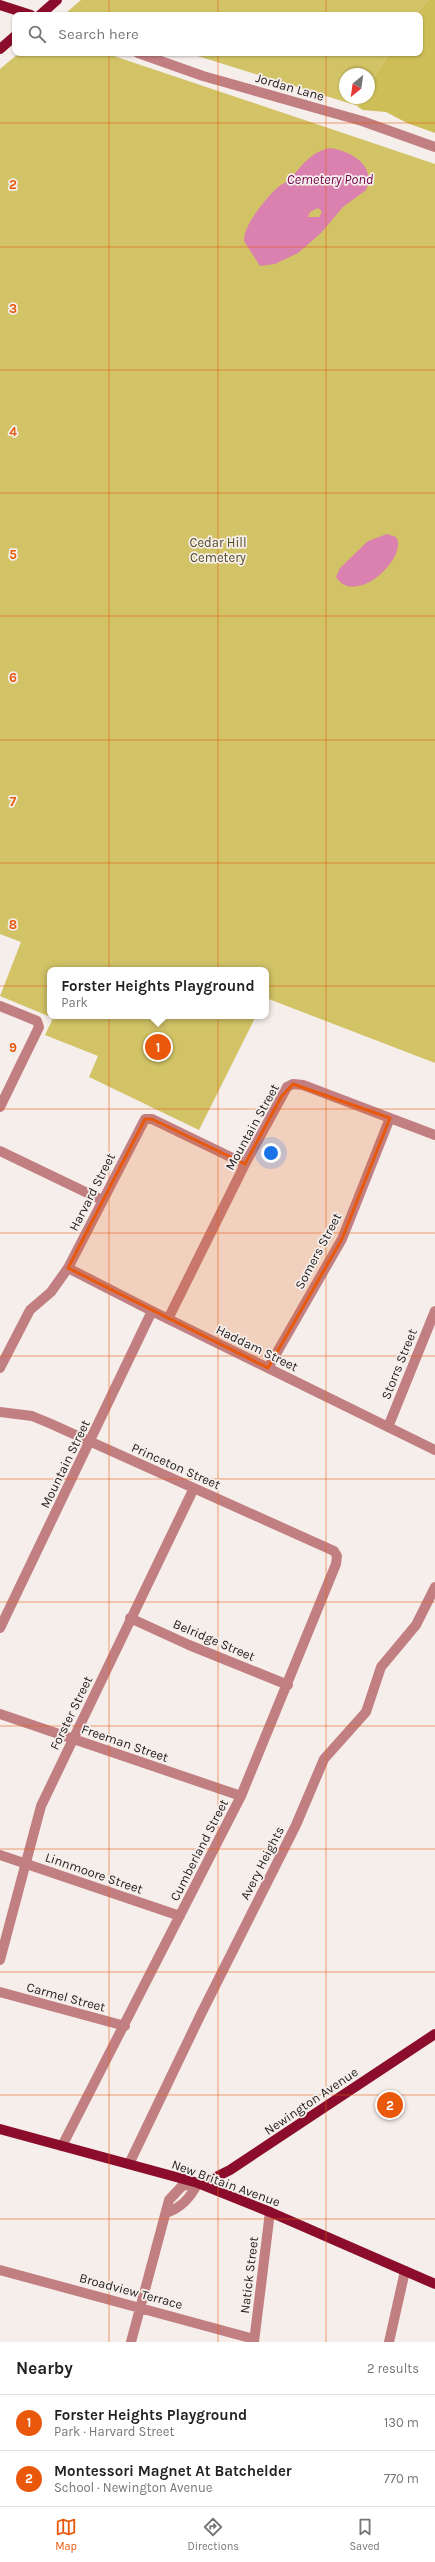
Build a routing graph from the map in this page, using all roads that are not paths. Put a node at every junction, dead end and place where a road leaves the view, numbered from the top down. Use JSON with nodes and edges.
{"nodes":[{"id":1,"x":57,"y":0,"type":"edge"},
{"id":2,"x":0,"y":5,"type":"edge"},
{"id":3,"x":22,"y":12,"type":"edge"},
{"id":4,"x":43,"y":12,"type":"edge"},
{"id":5,"x":12,"y":39,"type":"edge"},
{"id":6,"x":0,"y":49,"type":"edge"},
{"id":7,"x":146,"y":56,"type":"edge"},
{"id":8,"x":435,"y":147,"type":"edge"},
{"id":9,"x":0,"y":1006,"type":"edge"},
{"id":10,"x":0,"y":1107,"type":"edge"},
{"id":11,"x":390,"y":1118,"type":"junction"},
{"id":12,"x":435,"y":1135,"type":"edge"},
{"id":13,"x":0,"y":1150,"type":"edge"},
{"id":14,"x":245,"y":1164,"type":"junction"},
{"id":15,"x":102,"y":1200,"type":"junction"},
{"id":16,"x":68,"y":1268,"type":"junction"},
{"id":17,"x":152,"y":1311,"type":"junction"},
{"id":18,"x":435,"y":1311,"type":"edge"},
{"id":19,"x":168,"y":1319,"type":"junction"},
{"id":20,"x":0,"y":1368,"type":"edge"},
{"id":21,"x":268,"y":1368,"type":"junction"},
{"id":22,"x":0,"y":1412,"type":"edge"},
{"id":23,"x":388,"y":1427,"type":"junction"},
{"id":24,"x":90,"y":1441,"type":"junction"},
{"id":25,"x":435,"y":1450,"type":"edge"},
{"id":26,"x":194,"y":1488,"type":"junction"},
{"id":27,"x":337,"y":1556,"type":"joint"},
{"id":28,"x":435,"y":1587,"type":"edge"},
{"id":29,"x":130,"y":1618,"type":"junction"},
{"id":30,"x":0,"y":1628,"type":"edge"},
{"id":31,"x":288,"y":1685,"type":"junction"},
{"id":32,"x":0,"y":1714,"type":"edge"},
{"id":33,"x":73,"y":1739,"type":"junction"},
{"id":34,"x":241,"y":1796,"type":"junction"},
{"id":35,"x":0,"y":1855,"type":"edge"},
{"id":36,"x":26,"y":1864,"type":"junction"},
{"id":37,"x":180,"y":1916,"type":"junction"},
{"id":38,"x":0,"y":1960,"type":"edge"},
{"id":39,"x":0,"y":1992,"type":"edge"},
{"id":40,"x":125,"y":2026,"type":"junction"},
{"id":41,"x":435,"y":2034,"type":"edge"},
{"id":42,"x":0,"y":2129,"type":"edge"},
{"id":43,"x":62,"y":2146,"type":"junction"},
{"id":44,"x":129,"y":2164,"type":"junction"},
{"id":45,"x":198,"y":2183,"type":"junction"},
{"id":46,"x":270,"y":2212,"type":"junction"},
{"id":47,"x":0,"y":2270,"type":"edge"},
{"id":48,"x":405,"y":2271,"type":"junction"},
{"id":49,"x":435,"y":2284,"type":"edge"},
{"id":50,"x":141,"y":2307,"type":"junction"},
{"id":51,"x":254,"y":2340,"type":"edge"},
{"id":52,"x":131,"y":2342,"type":"edge"},
{"id":53,"x":389,"y":2342,"type":"edge"}],
"edges":[{"from":1,"to":4,"type":"main road"},
{"from":2,"to":3,"type":"main road"},
{"from":5,"to":6,"type":"main road"},
{"from":7,"to":8,"type":"street","name":"Jordan Lane"},
{"from":9,"to":10,"type":"street"},
{"from":11,"to":12,"type":"street","name":"Mountain Street"},
{"from":11,"to":14,"type":"street","name":"Mountain Street"},
{"from":11,"to":21,"type":"street","name":"Somers Street"},
{"from":13,"to":15,"type":"street"},
{"from":14,"to":15,"type":"street","name":"Harvard Street"},
{"from":14,"to":19,"type":"street","name":"Mountain Street"},
{"from":15,"to":16,"type":"street","name":"Harvard Street"},
{"from":16,"to":17,"type":"street","name":"Haddam Street"},
{"from":16,"to":20,"type":"street","name":"Harvard Street"},
{"from":17,"to":19,"type":"street","name":"Haddam Street"},
{"from":17,"to":24,"type":"street","name":"Mountain Street"},
{"from":18,"to":23,"type":"street","name":"Storrs Street"},
{"from":19,"to":21,"type":"street","name":"Haddam Street"},
{"from":21,"to":23,"type":"street","name":"Haddam Street"},
{"from":22,"to":24,"type":"street","name":"Princeton Street"},
{"from":23,"to":25,"type":"street","name":"Haddam Street"},
{"from":24,"to":26,"type":"street","name":"Princeton Street"},
{"from":24,"to":30,"type":"street","name":"Mountain Street"},
{"from":26,"to":27,"type":"street","name":"Princeton Street"},
{"from":26,"to":29,"type":"street","name":"Forster Street"},
{"from":27,"to":31,"type":"street","name":"Cumberland Street"},
{"from":28,"to":44,"type":"street","name":"Avery Heights"},
{"from":29,"to":31,"type":"street","name":"Belridge Street"},
{"from":29,"to":33,"type":"street","name":"Forster Street"},
{"from":31,"to":34,"type":"street","name":"Cumberland Street"},
{"from":32,"to":33,"type":"street","name":"Freeman Street"},
{"from":33,"to":34,"type":"street","name":"Freeman Street"},
{"from":33,"to":36,"type":"street","name":"Forster Street"},
{"from":34,"to":37,"type":"street","name":"Cumberland Street"},
{"from":35,"to":36,"type":"street","name":"Linnmoore Street"},
{"from":36,"to":37,"type":"street","name":"Linnmoore Street"},
{"from":36,"to":38,"type":"street","name":"Forster Street"},
{"from":37,"to":40,"type":"street","name":"Cumberland Street"},
{"from":39,"to":40,"type":"street","name":"Carmel Street"},
{"from":40,"to":43,"type":"street","name":"Cumberland Street"},
{"from":41,"to":45,"type":"main road","name":"Newington Avenue"},
{"from":42,"to":43,"type":"main road","name":"New Britain Avenue"},
{"from":43,"to":44,"type":"main road","name":"New Britain Avenue"},
{"from":44,"to":45,"type":"main road","name":"New Britain Avenue"},
{"from":45,"to":46,"type":"main road","name":"New Britain Avenue"},
{"from":45,"to":50,"type":"street"},
{"from":46,"to":48,"type":"main road","name":"New Britain Avenue"},
{"from":46,"to":51,"type":"street","name":"Natick Street"},
{"from":47,"to":50,"type":"street","name":"Broadview Terrace"},
{"from":48,"to":49,"type":"main road","name":"New Britain Avenue"},
{"from":48,"to":53,"type":"street"},
{"from":50,"to":51,"type":"street","name":"Broadview Terrace"},
{"from":50,"to":52,"type":"street"}]}
